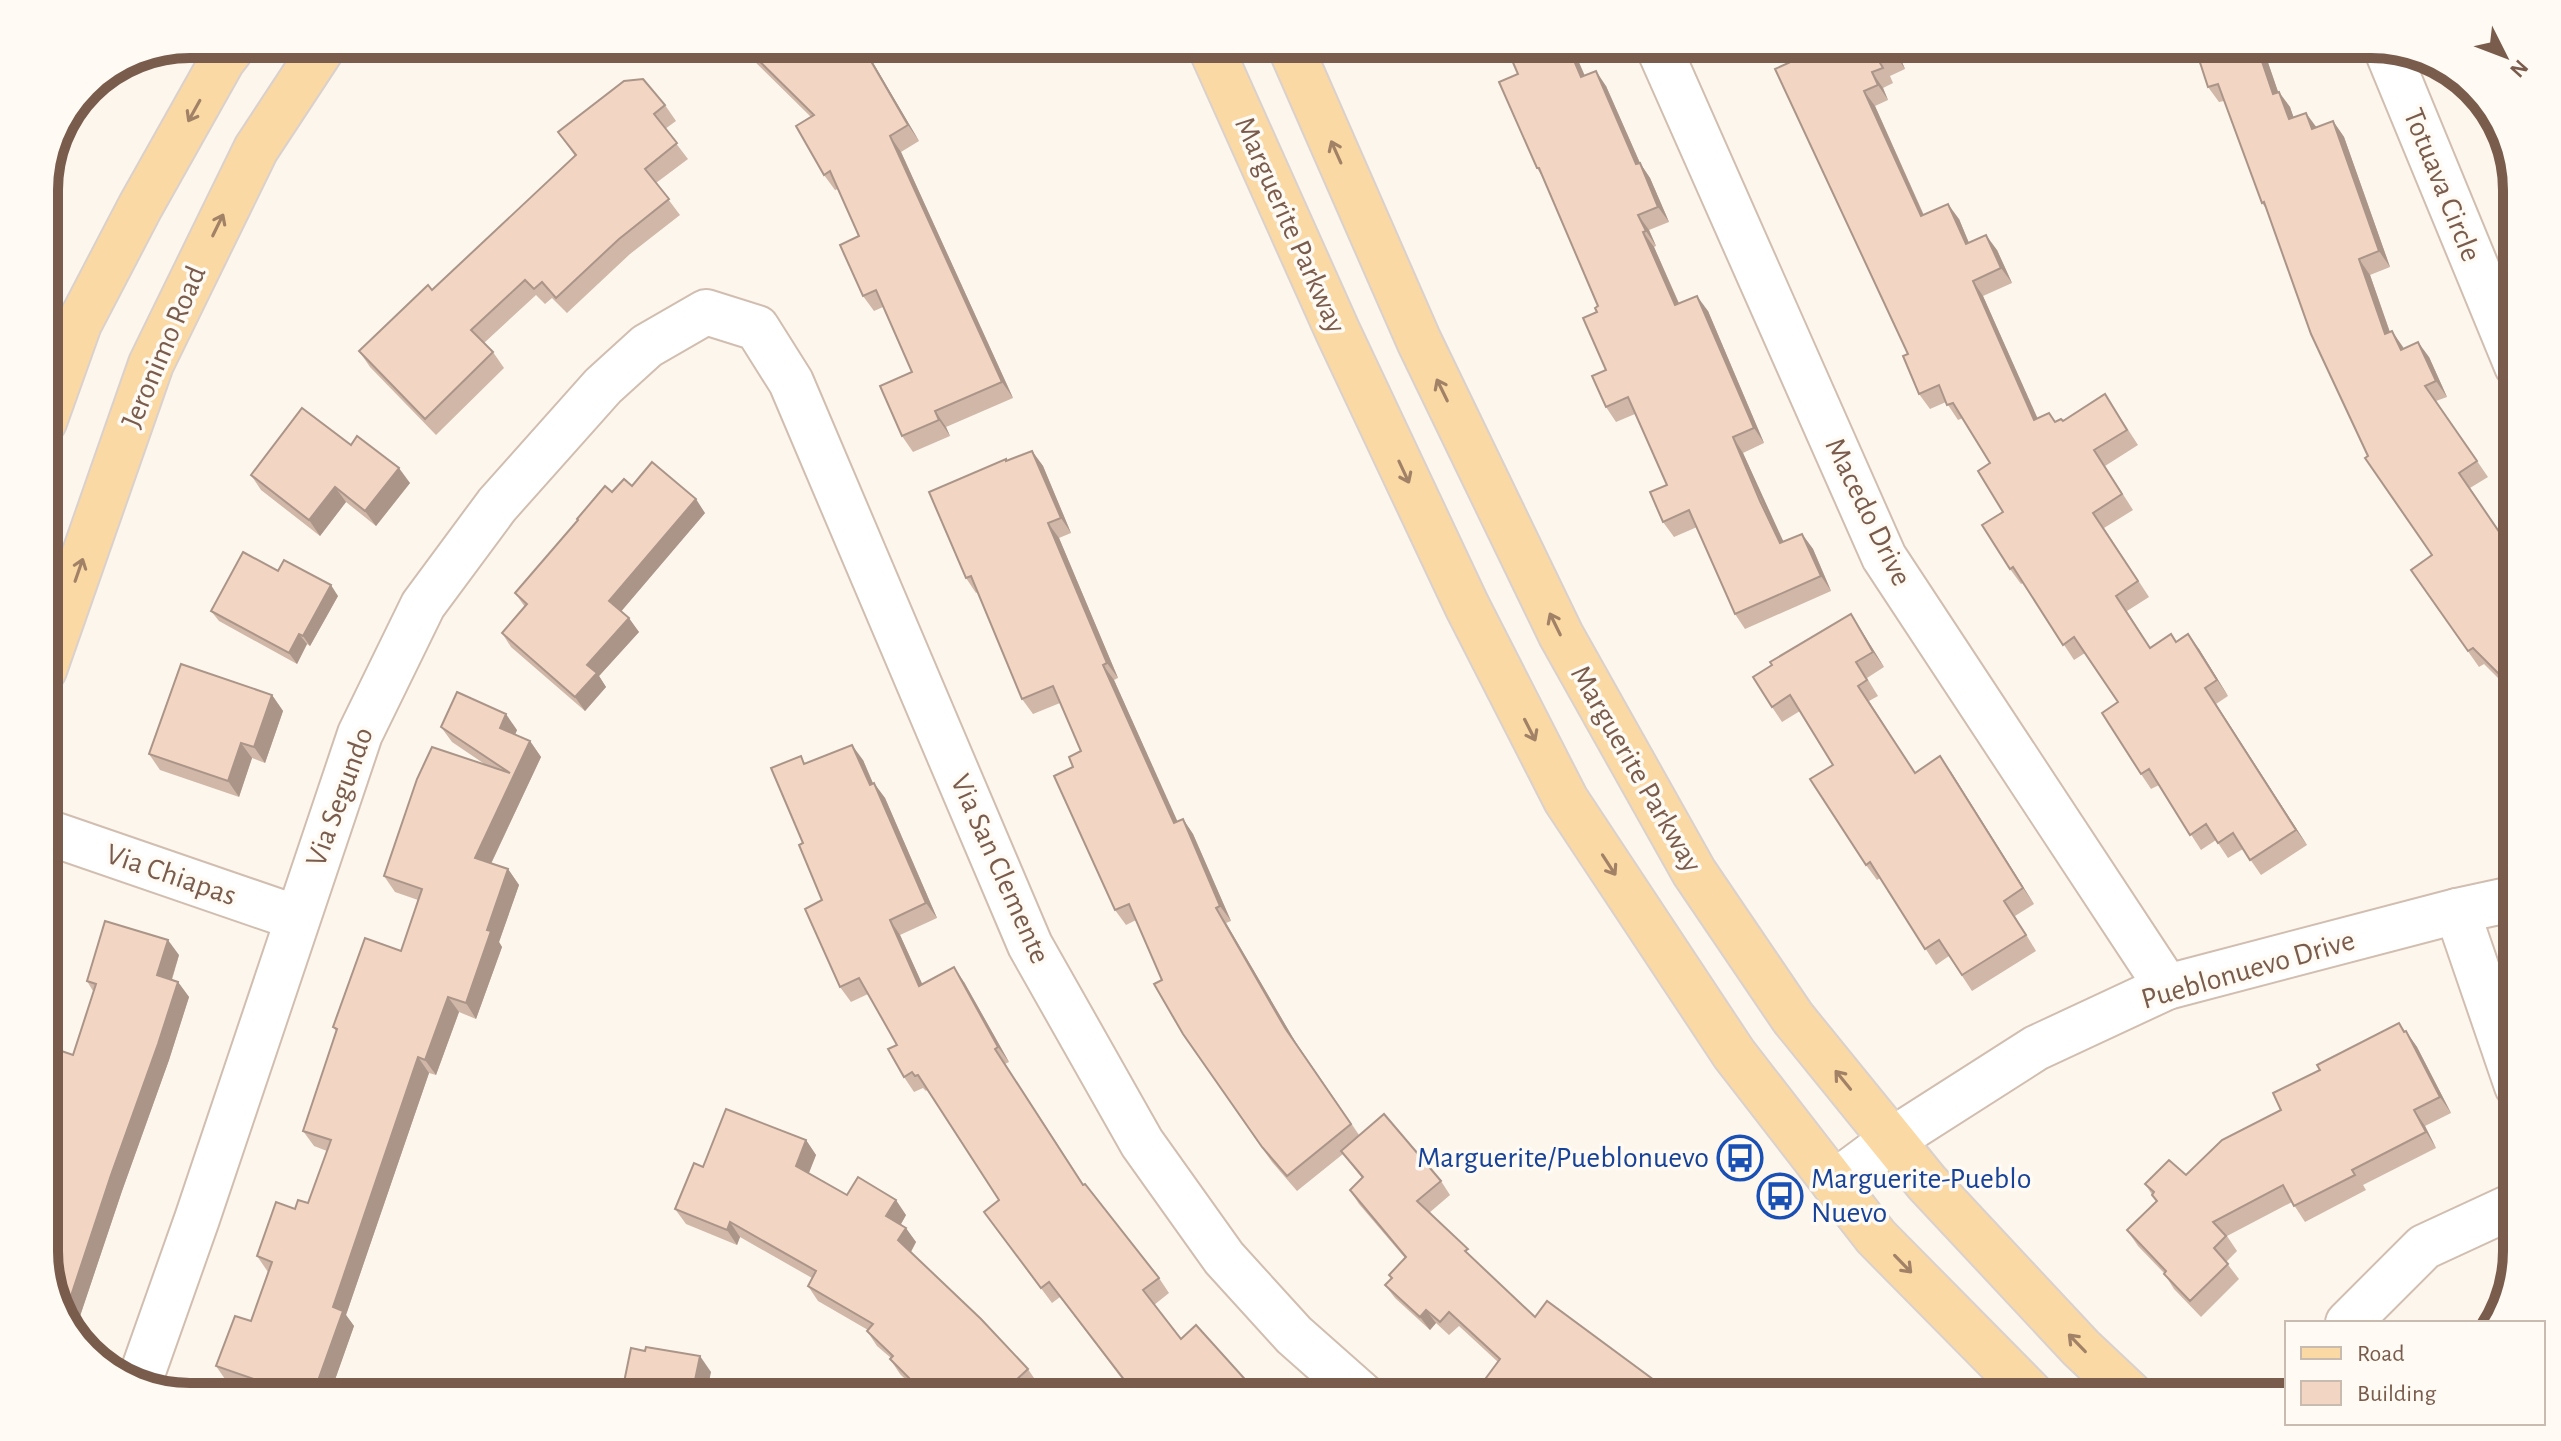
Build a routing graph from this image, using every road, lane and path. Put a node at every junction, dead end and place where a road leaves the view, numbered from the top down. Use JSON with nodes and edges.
{"nodes":[{"id":1,"x":224,"y":58,"type":"edge"},
{"id":2,"x":316,"y":58,"type":"edge"},
{"id":3,"x":1215,"y":58,"type":"edge"},
{"id":4,"x":1295,"y":58,"type":"edge"},
{"id":5,"x":1663,"y":58,"type":"edge"},
{"id":6,"x":2391,"y":60,"type":"edge"},
{"id":7,"x":706,"y":312,"type":"joint"},
{"id":8,"x":2503,"y":337,"type":"edge"},
{"id":9,"x":58,"y":383,"type":"edge"},
{"id":10,"x":58,"y":630,"type":"edge"},
{"id":11,"x":58,"y":836,"type":"edge"},
{"id":12,"x":2503,"y":901,"type":"edge"},
{"id":13,"x":2457,"y":911,"type":"junction"},
{"id":14,"x":297,"y":918,"type":"junction"},
{"id":15,"x":2167,"y":987,"type":"junction"},
{"id":16,"x":2503,"y":1045,"type":"edge"},
{"id":17,"x":1892,"y":1140,"type":"junction"},
{"id":18,"x":1834,"y":1183,"type":"junction"},
{"id":19,"x":2503,"y":1210,"type":"edge"},
{"id":20,"x":2350,"y":1321,"type":"edge"},
{"id":21,"x":142,"y":1374,"type":"edge"},
{"id":22,"x":1348,"y":1383,"type":"edge"},
{"id":23,"x":2020,"y":1383,"type":"edge"},
{"id":24,"x":2118,"y":1383,"type":"edge"}],
"edges":[{"from":1,"to":9,"type":"main road","one_way":true},
{"from":10,"to":2,"type":"main road","name":"Jeronimo Road","one_way":true},
{"from":3,"to":18,"type":"main road","name":"Marguerite Parkway","one_way":true},
{"from":17,"to":4,"type":"main road","name":"Marguerite Parkway","one_way":true},
{"from":5,"to":15,"type":"street","name":"Macedo Drive"},
{"from":6,"to":8,"type":"street","name":"Totuava Circle"},
{"from":7,"to":14,"type":"street","name":"Via Segundo"},
{"from":7,"to":22,"type":"street","name":"Via San Clemente"},
{"from":11,"to":14,"type":"street","name":"Via Chiapas"},
{"from":12,"to":13,"type":"street","name":"Pueblonuevo Drive"},
{"from":13,"to":15,"type":"street","name":"Pueblonuevo Drive"},
{"from":13,"to":16,"type":"street"},
{"from":14,"to":21,"type":"street","name":"Via Segundo"},
{"from":15,"to":17,"type":"street","name":"Pueblonuevo Drive"},
{"from":17,"to":18,"type":"street","name":"Pueblonuevo Drive"},
{"from":24,"to":17,"type":"main road","name":"Marguerite Parkway","one_way":true},
{"from":18,"to":23,"type":"main road","name":"Marguerite Parkway","one_way":true},
{"from":19,"to":20,"type":"street"}]}
